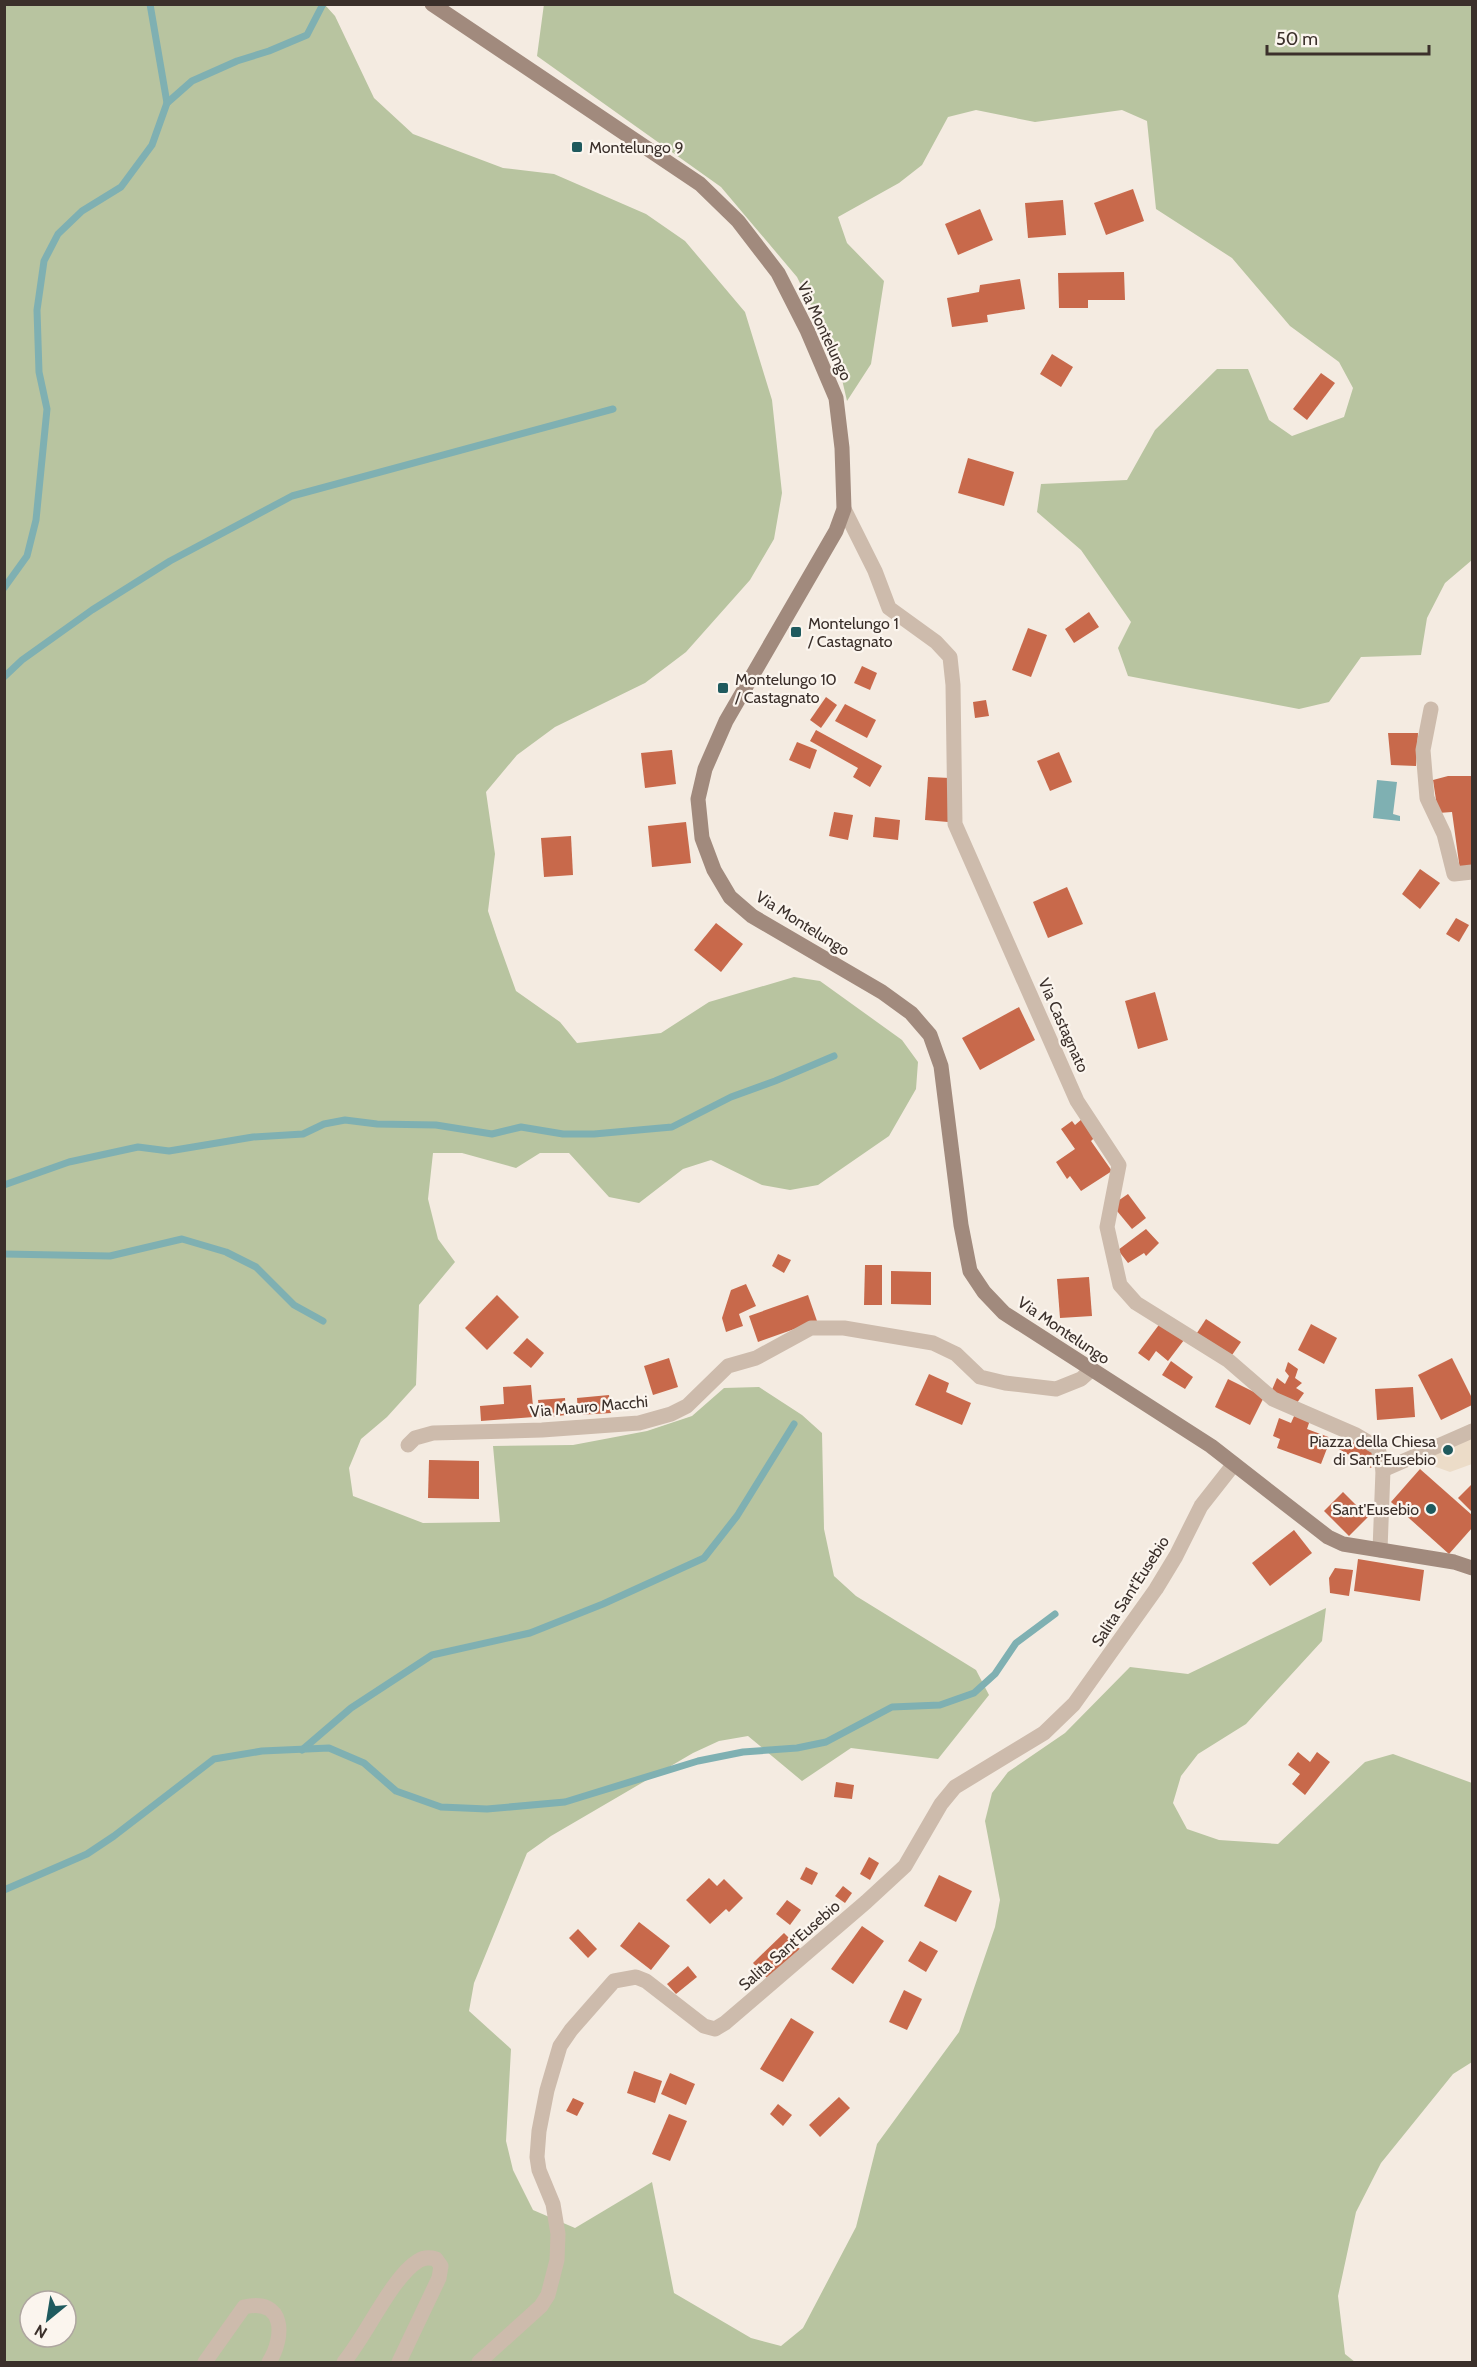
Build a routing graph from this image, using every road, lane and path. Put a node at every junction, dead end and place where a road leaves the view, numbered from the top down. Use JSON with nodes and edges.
{"nodes":[{"id":1,"x":432,"y":4,"type":"edge"},
{"id":2,"x":844,"y":509,"type":"junction"},
{"id":3,"x":1431,"y":709,"type":"dead end"},
{"id":4,"x":1473,"y":872,"type":"edge"},
{"id":5,"x":1091,"y":1370,"type":"junction"},
{"id":6,"x":1473,"y":1431,"type":"edge"},
{"id":7,"x":408,"y":1445,"type":"dead end"},
{"id":8,"x":1234,"y":1464,"type":"junction"},
{"id":9,"x":1383,"y":1470,"type":"junction"},
{"id":10,"x":1380,"y":1550,"type":"junction"},
{"id":11,"x":1473,"y":1568,"type":"edge"},
{"id":12,"x":205,"y":2362,"type":"edge"},
{"id":13,"x":269,"y":2362,"type":"edge"},
{"id":14,"x":344,"y":2362,"type":"edge"},
{"id":15,"x":399,"y":2362,"type":"edge"},
{"id":16,"x":479,"y":2362,"type":"edge"}],
"edges":[{"from":1,"to":2,"type":"street","name":"Via Montelungo"},
{"from":2,"to":5,"type":"street","name":"Via Montelungo"},
{"from":2,"to":9,"type":"street","name":"Via Castagnato"},
{"from":3,"to":4,"type":"street"},
{"from":5,"to":7,"type":"street","name":"Via Mauro Macchi"},
{"from":5,"to":8,"type":"street","name":"Via Montelungo"},
{"from":6,"to":9,"type":"street"},
{"from":8,"to":10,"type":"street","name":"Via Montelungo"},
{"from":8,"to":16,"type":"street","name":"Salita Sant'Eusebio"},
{"from":9,"to":10,"type":"street"},
{"from":10,"to":11,"type":"street"},
{"from":12,"to":13,"type":"street"},
{"from":14,"to":15,"type":"street"}]}
